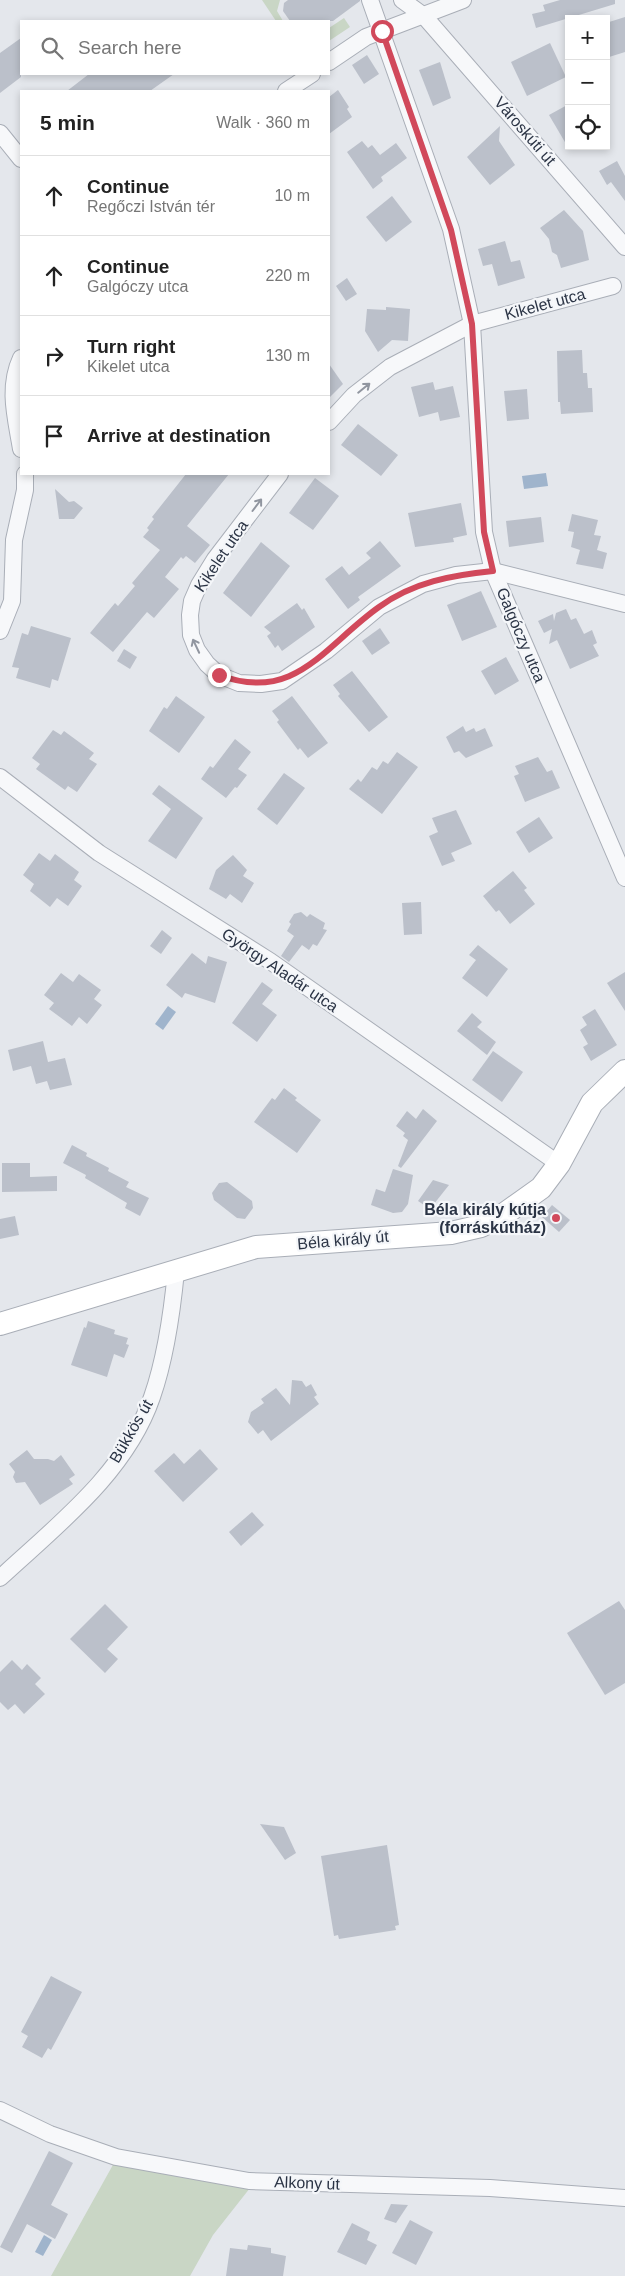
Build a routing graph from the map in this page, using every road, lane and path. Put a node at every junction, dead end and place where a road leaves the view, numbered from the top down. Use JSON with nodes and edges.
{"nodes":[{"id":1,"x":370,"y":0,"type":"edge"},
{"id":2,"x":402,"y":0,"type":"edge"},
{"id":3,"x":463,"y":0,"type":"edge"},
{"id":4,"x":424,"y":16,"type":"junction"},
{"id":5,"x":382,"y":31,"type":"junction"},
{"id":6,"x":330,"y":61,"type":"edge"},
{"id":7,"x":310,"y":75,"type":"edge"},
{"id":8,"x":288,"y":90,"type":"edge"},
{"id":9,"x":0,"y":133,"type":"edge"},
{"id":10,"x":20,"y":157,"type":"edge"},
{"id":11,"x":625,"y":247,"type":"edge"},
{"id":12,"x":613,"y":286,"type":"dead end"},
{"id":13,"x":472,"y":324,"type":"junction"},
{"id":14,"x":20,"y":361,"type":"edge"},
{"id":15,"x":330,"y":421,"type":"edge"},
{"id":16,"x":20,"y":444,"type":"edge"},
{"id":17,"x":25,"y":475,"type":"edge"},
{"id":18,"x":279,"y":475,"type":"edge"},
{"id":19,"x":493,"y":571,"type":"junction"},
{"id":20,"x":625,"y":604,"type":"edge"},
{"id":21,"x":0,"y":631,"type":"edge"},
{"id":22,"x":0,"y":777,"type":"edge"},
{"id":23,"x":625,"y":878,"type":"edge"},
{"id":24,"x":625,"y":1071,"type":"edge"},
{"id":25,"x":559,"y":1164,"type":"junction"},
{"id":26,"x":176,"y":1271,"type":"junction"},
{"id":27,"x":0,"y":1324,"type":"edge"},
{"id":28,"x":0,"y":1578,"type":"edge"},
{"id":29,"x":0,"y":2110,"type":"edge"},
{"id":30,"x":625,"y":2198,"type":"edge"}],
"edges":[{"from":1,"to":5,"type":"street","name":"Galgóczy utca"},
{"from":2,"to":4,"type":"street","name":"Városkúti út"},
{"from":3,"to":4,"type":"street"},
{"from":4,"to":5,"type":"street"},
{"from":4,"to":11,"type":"street","name":"Városkúti út"},
{"from":5,"to":6,"type":"street"},
{"from":5,"to":13,"type":"street","name":"Galgóczy utca"},
{"from":7,"to":8,"type":"street"},
{"from":9,"to":10,"type":"street"},
{"from":12,"to":13,"type":"street","name":"Kikelet utca"},
{"from":15,"to":13,"type":"street","name":"Kikelet utca","one_way":true},
{"from":13,"to":19,"type":"street","name":"Galgóczy utca"},
{"from":14,"to":16,"type":"street"},
{"from":17,"to":21,"type":"street"},
{"from":19,"to":18,"type":"street","name":"Kikelet utca","one_way":true},
{"from":19,"to":20,"type":"street","name":"Kikelet utca"},
{"from":19,"to":23,"type":"street","name":"Galgóczy utca"},
{"from":22,"to":25,"type":"street","name":"György Aladár utca"},
{"from":24,"to":25,"type":"street","name":"Béla király út"},
{"from":25,"to":26,"type":"street","name":"Béla király út"},
{"from":26,"to":27,"type":"street","name":"Béla király út"},
{"from":26,"to":28,"type":"street","name":"Bükkös út"},
{"from":29,"to":30,"type":"street","name":"Alkony út"}]}
